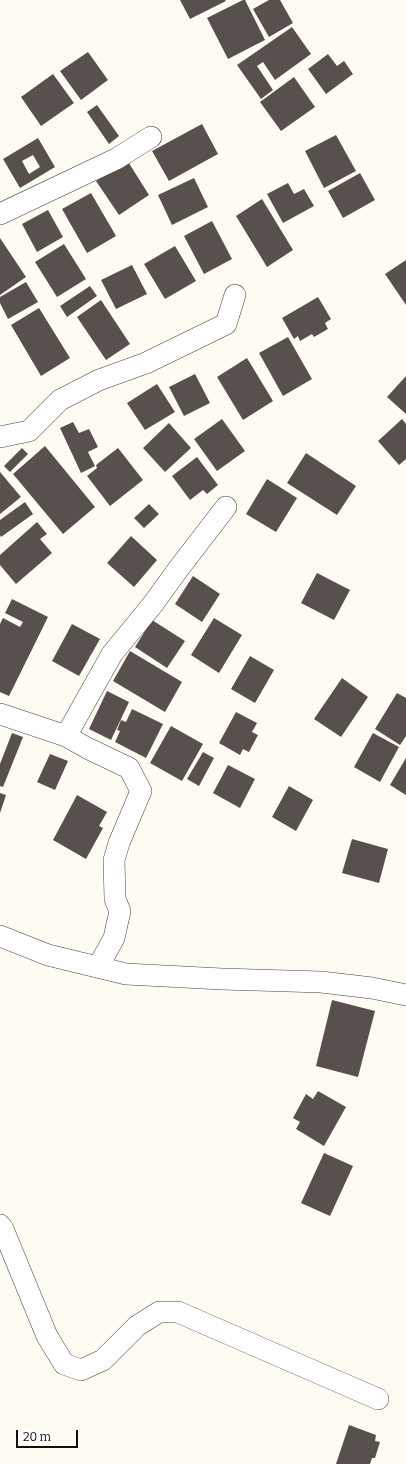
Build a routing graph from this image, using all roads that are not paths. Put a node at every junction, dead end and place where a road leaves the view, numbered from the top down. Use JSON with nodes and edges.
{"nodes":[{"id":1,"x":151,"y":137,"type":"dead end"},
{"id":2,"x":0,"y":214,"type":"edge"},
{"id":3,"x":235,"y":295,"type":"dead end"},
{"id":4,"x":0,"y":437,"type":"edge"},
{"id":5,"x":226,"y":507,"type":"dead end"},
{"id":6,"x":0,"y":714,"type":"edge"},
{"id":7,"x":66,"y":736,"type":"junction"},
{"id":8,"x":0,"y":936,"type":"edge"},
{"id":9,"x":98,"y":967,"type":"junction"},
{"id":10,"x":406,"y":995,"type":"edge"},
{"id":11,"x":0,"y":1225,"type":"edge"},
{"id":12,"x":378,"y":1399,"type":"dead end"}],
"edges":[{"from":1,"to":2,"type":"street"},
{"from":3,"to":4,"type":"street"},
{"from":5,"to":7,"type":"street"},
{"from":6,"to":7,"type":"street"},
{"from":7,"to":9,"type":"street"},
{"from":8,"to":9,"type":"street"},
{"from":9,"to":10,"type":"street"},
{"from":11,"to":12,"type":"street"}]}
